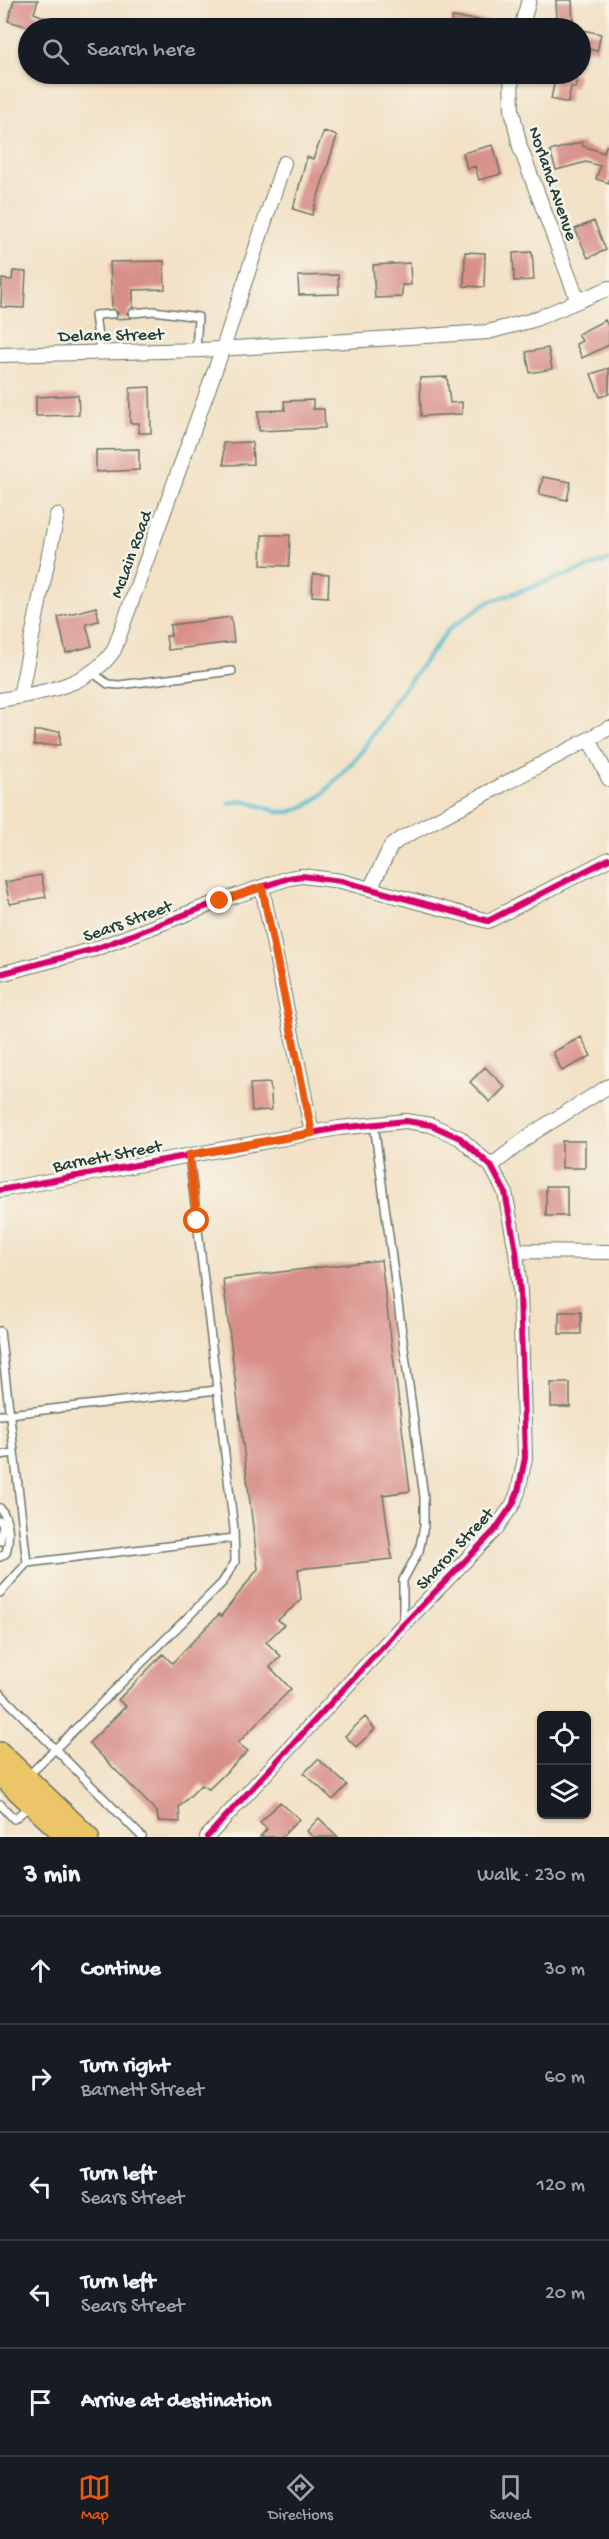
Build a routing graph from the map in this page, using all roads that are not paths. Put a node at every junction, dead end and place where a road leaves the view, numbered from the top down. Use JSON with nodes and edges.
{"nodes":[{"id":1,"x":529,"y":0,"type":"edge"},
{"id":2,"x":524,"y":18,"type":"edge"},
{"id":3,"x":511,"y":84,"type":"edge"},
{"id":4,"x":284,"y":163,"type":"dead end"},
{"id":5,"x":609,"y":288,"type":"edge"},
{"id":6,"x":578,"y":301,"type":"junction"},
{"id":7,"x":134,"y":313,"type":"dead end"},
{"id":8,"x":112,"y":314,"type":"dead end"},
{"id":9,"x":223,"y":348,"type":"junction"},
{"id":10,"x":196,"y":350,"type":"junction"},
{"id":11,"x":100,"y":352,"type":"junction"},
{"id":12,"x":0,"y":355,"type":"edge"},
{"id":13,"x":57,"y":515,"type":"dead end"},
{"id":14,"x":232,"y":671,"type":"dead end"},
{"id":15,"x":93,"y":673,"type":"junction"},
{"id":16,"x":20,"y":696,"type":"junction"},
{"id":17,"x":0,"y":700,"type":"edge"},
{"id":18,"x":609,"y":728,"type":"edge"},
{"id":19,"x":589,"y":739,"type":"junction"},
{"id":20,"x":609,"y":779,"type":"edge"},
{"id":21,"x":609,"y":859,"type":"edge"},
{"id":22,"x":262,"y":887,"type":"junction"},
{"id":23,"x":370,"y":889,"type":"junction"},
{"id":24,"x":0,"y":974,"type":"edge"},
{"id":25,"x":609,"y":1086,"type":"edge"},
{"id":26,"x":374,"y":1124,"type":"junction"},
{"id":27,"x":312,"y":1133,"type":"junction"},
{"id":28,"x":189,"y":1155,"type":"junction"},
{"id":29,"x":491,"y":1166,"type":"junction"},
{"id":30,"x":0,"y":1190,"type":"edge"},
{"id":31,"x":516,"y":1251,"type":"junction"},
{"id":32,"x":609,"y":1252,"type":"edge"},
{"id":33,"x":0,"y":1331,"type":"edge"},
{"id":34,"x":0,"y":1337,"type":"edge"},
{"id":35,"x":217,"y":1389,"type":"junction"},
{"id":36,"x":10,"y":1414,"type":"junction"},
{"id":37,"x":0,"y":1415,"type":"edge"},
{"id":38,"x":14,"y":1453,"type":"junction"},
{"id":39,"x":0,"y":1455,"type":"edge"},
{"id":40,"x":0,"y":1508,"type":"edge"},
{"id":41,"x":0,"y":1521,"type":"edge"},
{"id":42,"x":234,"y":1538,"type":"junction"},
{"id":43,"x":0,"y":1541,"type":"edge"},
{"id":44,"x":0,"y":1557,"type":"edge"},
{"id":45,"x":27,"y":1563,"type":"junction"},
{"id":46,"x":0,"y":1593,"type":"edge"},
{"id":47,"x":403,"y":1625,"type":"junction"},
{"id":48,"x":0,"y":1693,"type":"edge"},
{"id":49,"x":55,"y":1748,"type":"junction"},
{"id":50,"x":0,"y":1753,"type":"edge"},
{"id":51,"x":0,"y":1774,"type":"edge"},
{"id":52,"x":26,"y":1778,"type":"junction"},
{"id":53,"x":0,"y":1804,"type":"edge"},
{"id":54,"x":32,"y":1804,"type":"junction"},
{"id":55,"x":66,"y":1837,"type":"edge"},
{"id":56,"x":88,"y":1837,"type":"edge"},
{"id":57,"x":142,"y":1837,"type":"edge"},
{"id":58,"x":207,"y":1837,"type":"edge"}],
"edges":[{"from":1,"to":2,"type":"street"},
{"from":3,"to":6,"type":"street","name":"Norland Avenue"},
{"from":4,"to":9,"type":"street","name":"McLain Road"},
{"from":5,"to":6,"type":"street"},
{"from":6,"to":9,"type":"street"},
{"from":7,"to":10,"type":"lane"},
{"from":8,"to":11,"type":"lane"},
{"from":9,"to":10,"type":"street","name":"Delane Street"},
{"from":9,"to":15,"type":"street","name":"McLain Road"},
{"from":10,"to":11,"type":"street","name":"Delane Street"},
{"from":11,"to":12,"type":"street","name":"Delane Street"},
{"from":13,"to":16,"type":"street"},
{"from":14,"to":15,"type":"lane"},
{"from":15,"to":16,"type":"street","name":"McLain Road"},
{"from":16,"to":17,"type":"street","name":"McLain Road"},
{"from":18,"to":19,"type":"street"},
{"from":19,"to":20,"type":"street"},
{"from":19,"to":23,"type":"street"},
{"from":21,"to":23,"type":"street","name":"Sears Street"},
{"from":22,"to":23,"type":"street","name":"Sears Street"},
{"from":22,"to":24,"type":"street","name":"Sears Street"},
{"from":22,"to":27,"type":"street"},
{"from":25,"to":29,"type":"street"},
{"from":26,"to":27,"type":"street","name":"Barnett Street"},
{"from":26,"to":29,"type":"street","name":"Barnett Street"},
{"from":26,"to":47,"type":"lane"},
{"from":27,"to":28,"type":"street","name":"Barnett Street"},
{"from":28,"to":30,"type":"street","name":"Barnett Street"},
{"from":28,"to":35,"type":"lane"},
{"from":29,"to":31,"type":"street","name":"Sharon Street"},
{"from":31,"to":32,"type":"street"},
{"from":31,"to":47,"type":"street","name":"Sharon Street"},
{"from":33,"to":34,"type":"lane"},
{"from":34,"to":36,"type":"lane"},
{"from":35,"to":36,"type":"lane"},
{"from":35,"to":42,"type":"lane"},
{"from":36,"to":37,"type":"lane"},
{"from":36,"to":38,"type":"lane"},
{"from":38,"to":39,"type":"lane"},
{"from":38,"to":45,"type":"lane"},
{"from":40,"to":44,"type":"lane"},
{"from":41,"to":43,"type":"lane"},
{"from":42,"to":45,"type":"lane"},
{"from":42,"to":49,"type":"lane"},
{"from":45,"to":46,"type":"lane"},
{"from":47,"to":58,"type":"street","name":"Sharon Street"},
{"from":48,"to":49,"type":"lane"},
{"from":49,"to":52,"type":"lane"},
{"from":49,"to":57,"type":"lane"},
{"from":50,"to":52,"type":"main road"},
{"from":51,"to":54,"type":"main road"},
{"from":52,"to":56,"type":"main road"},
{"from":53,"to":54,"type":"lane"},
{"from":54,"to":55,"type":"main road"}]}
